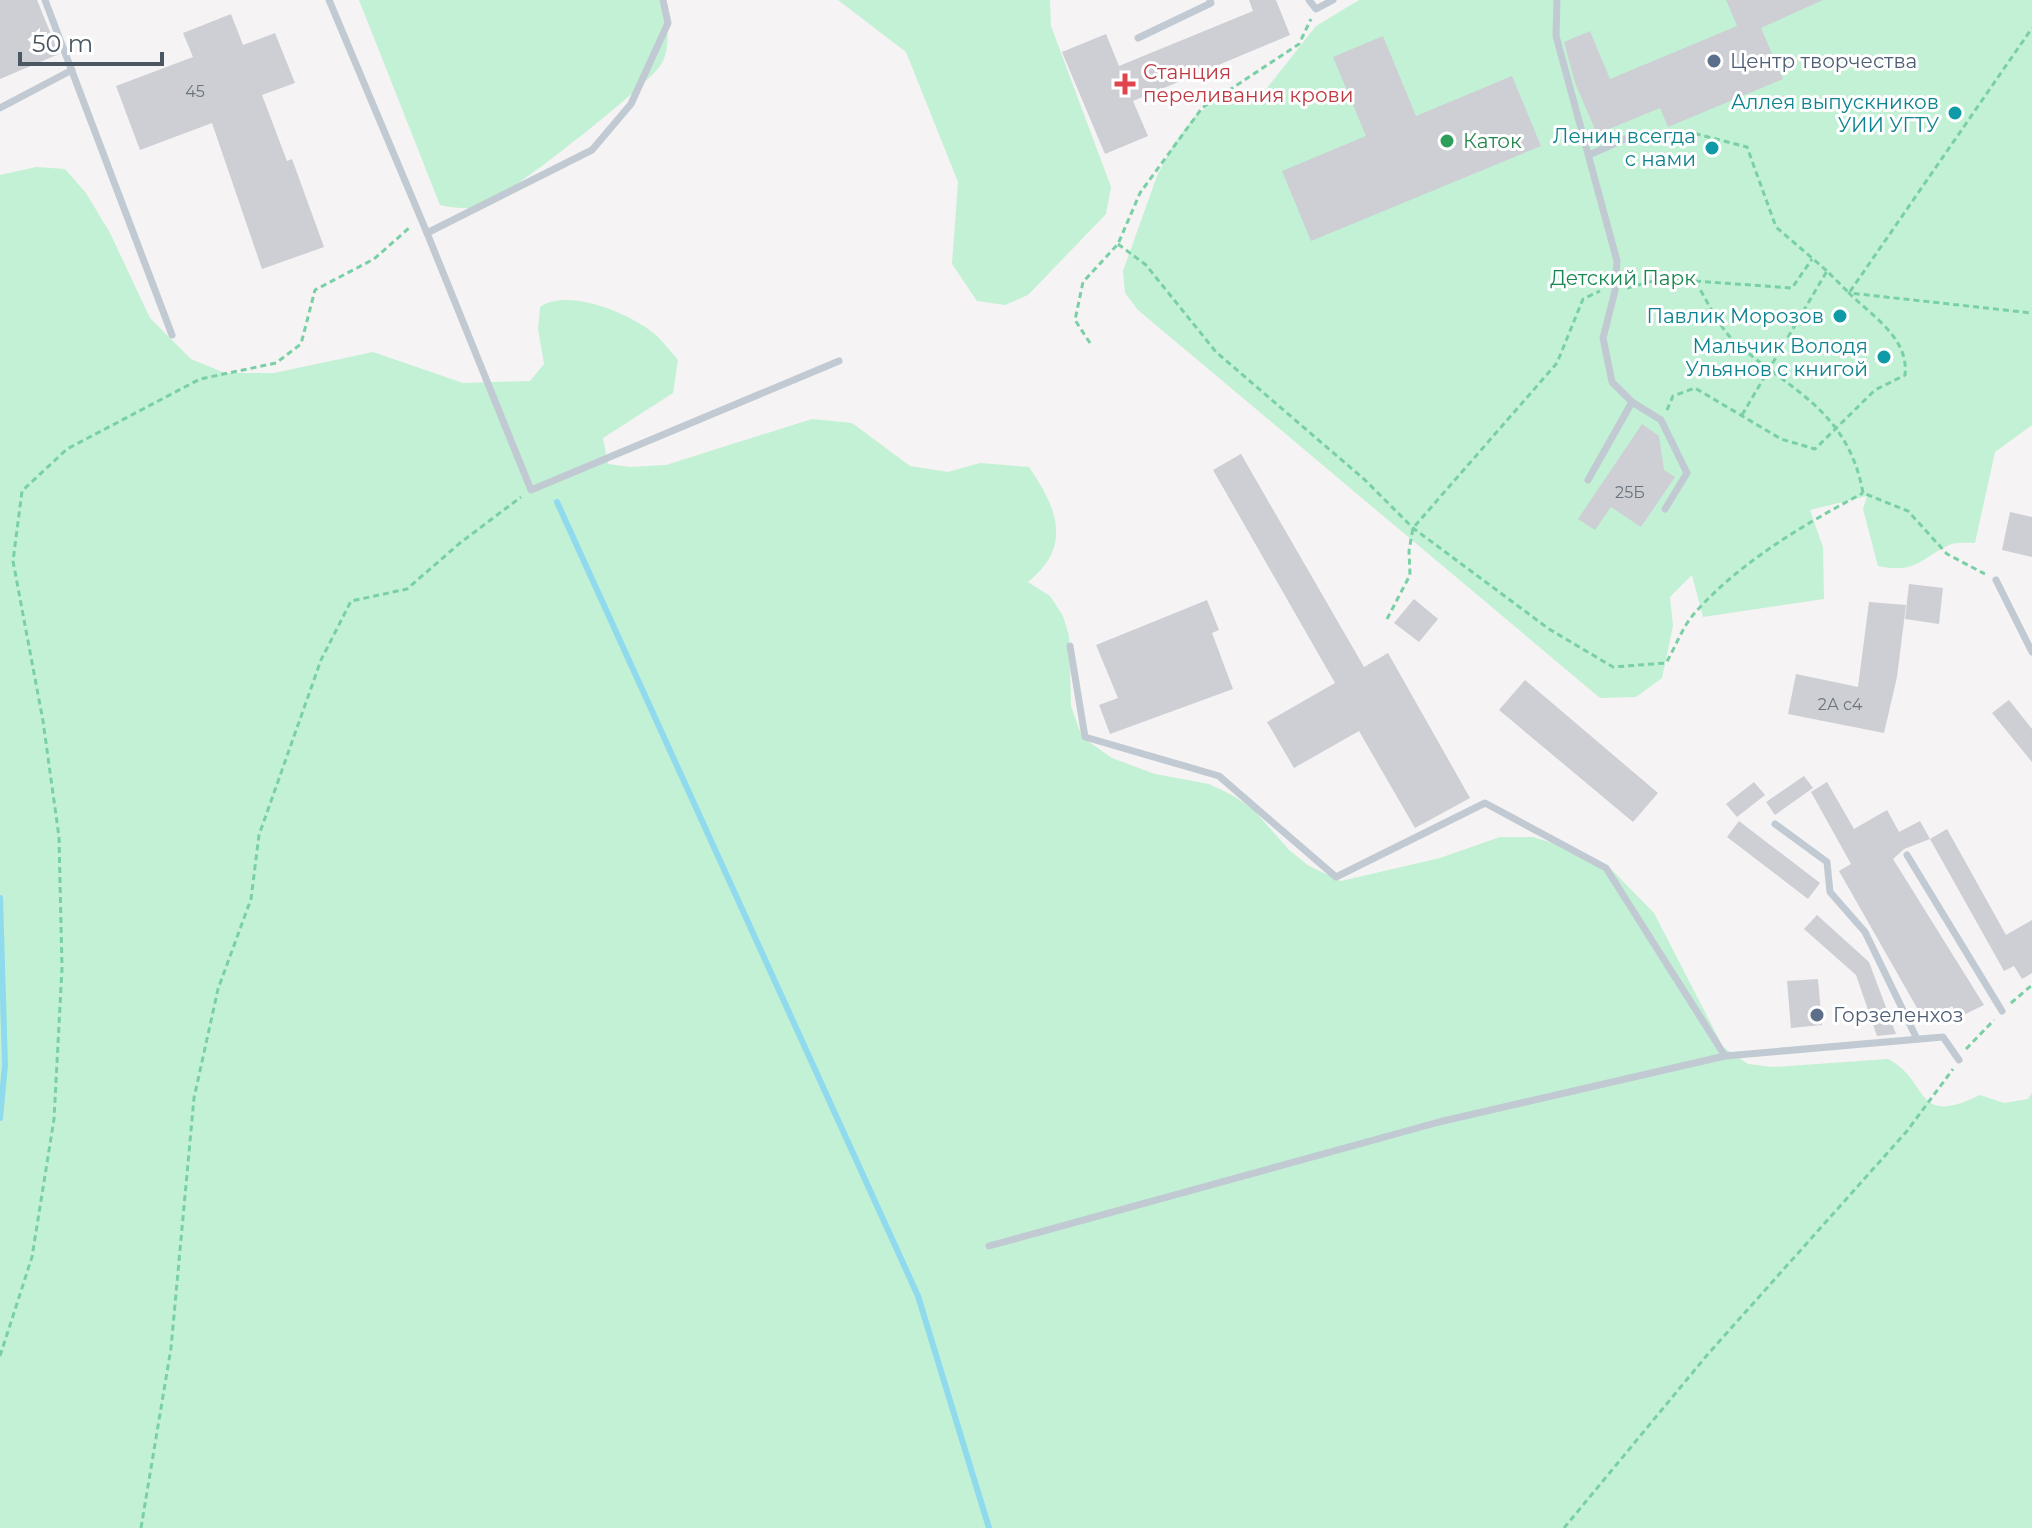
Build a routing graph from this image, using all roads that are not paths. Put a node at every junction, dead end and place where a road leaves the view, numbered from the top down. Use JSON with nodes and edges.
{"nodes":[{"id":1,"x":45,"y":0,"type":"edge"},
{"id":2,"x":329,"y":0,"type":"edge"},
{"id":3,"x":663,"y":0,"type":"edge"},
{"id":4,"x":1210,"y":0,"type":"edge"},
{"id":5,"x":1309,"y":0,"type":"edge"},
{"id":6,"x":1333,"y":0,"type":"edge"},
{"id":7,"x":1557,"y":0,"type":"edge"},
{"id":8,"x":1138,"y":38,"type":"dead end"},
{"id":9,"x":72,"y":70,"type":"junction"},
{"id":10,"x":0,"y":108,"type":"edge"},
{"id":11,"x":1627,"y":138,"type":"dead end"},
{"id":12,"x":1589,"y":155,"type":"junction"},
{"id":13,"x":427,"y":233,"type":"junction"},
{"id":14,"x":172,"y":335,"type":"dead end"},
{"id":15,"x":839,"y":361,"type":"dead end"},
{"id":16,"x":1632,"y":402,"type":"junction"},
{"id":17,"x":1588,"y":480,"type":"dead end"},
{"id":18,"x":1665,"y":509,"type":"dead end"},
{"id":19,"x":1996,"y":580,"type":"road end"},
{"id":20,"x":1070,"y":646,"type":"dead end"},
{"id":21,"x":2032,"y":652,"type":"edge"},
{"id":22,"x":1775,"y":824,"type":"dead end"},
{"id":23,"x":1907,"y":855,"type":"dead end"},
{"id":24,"x":2002,"y":1011,"type":"road end"},
{"id":25,"x":1917,"y":1039,"type":"junction"},
{"id":26,"x":1725,"y":1056,"type":"junction"},
{"id":27,"x":1959,"y":1060,"type":"road end"},
{"id":28,"x":989,"y":1246,"type":"dead end"}],
"edges":[{"from":1,"to":9,"type":"lane"},
{"from":2,"to":13,"type":"lane"},
{"from":3,"to":13,"type":"lane"},
{"from":4,"to":8,"type":"lane"},
{"from":5,"to":6,"type":"lane"},
{"from":7,"to":12,"type":"lane"},
{"from":9,"to":10,"type":"lane"},
{"from":9,"to":14,"type":"lane"},
{"from":11,"to":12,"type":"lane"},
{"from":12,"to":16,"type":"lane"},
{"from":13,"to":15,"type":"lane"},
{"from":16,"to":17,"type":"lane"},
{"from":16,"to":18,"type":"lane"},
{"from":19,"to":21,"type":"lane"},
{"from":20,"to":26,"type":"lane"},
{"from":22,"to":25,"type":"lane"},
{"from":23,"to":24,"type":"lane"},
{"from":25,"to":26,"type":"lane"},
{"from":25,"to":27,"type":"lane"},
{"from":26,"to":28,"type":"lane"}]}
